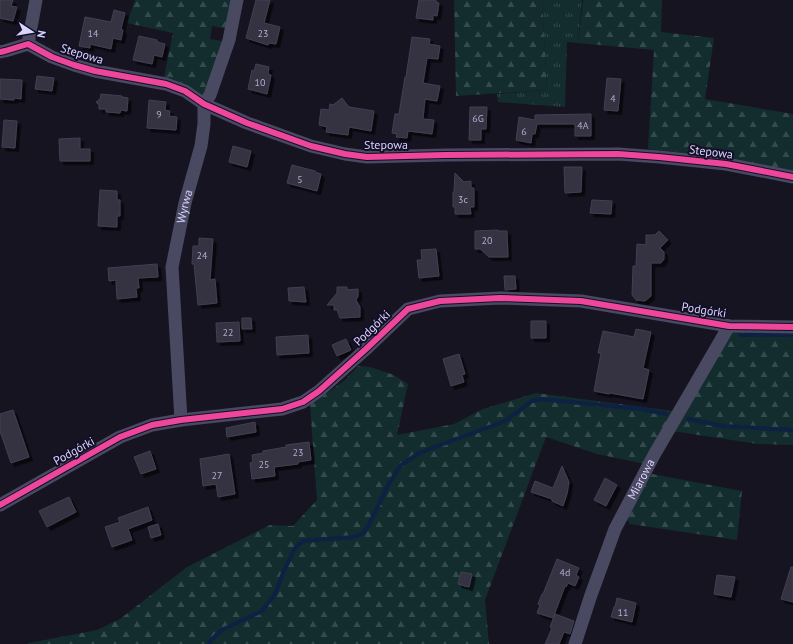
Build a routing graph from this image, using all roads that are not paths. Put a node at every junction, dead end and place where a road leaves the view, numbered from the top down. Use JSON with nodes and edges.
{"nodes":[{"id":1,"x":36,"y":0,"type":"edge"},
{"id":2,"x":238,"y":0,"type":"edge"},
{"id":3,"x":28,"y":44,"type":"junction"},
{"id":4,"x":0,"y":52,"type":"edge"},
{"id":5,"x":204,"y":104,"type":"junction"},
{"id":6,"x":793,"y":177,"type":"edge"},
{"id":7,"x":729,"y":326,"type":"junction"},
{"id":8,"x":793,"y":326,"type":"edge"},
{"id":9,"x":181,"y":420,"type":"junction"},
{"id":10,"x":0,"y":505,"type":"edge"},
{"id":11,"x":575,"y":644,"type":"edge"}],
"edges":[{"from":1,"to":3,"type":"street"},
{"from":2,"to":5,"type":"street","name":"Wyrwa"},
{"from":3,"to":4,"type":"street"},
{"from":3,"to":5,"type":"street","name":"Stepowa"},
{"from":5,"to":6,"type":"street","name":"Stepowa"},
{"from":5,"to":9,"type":"street","name":"Wyrwa"},
{"from":7,"to":8,"type":"street","name":"Podgórki"},
{"from":7,"to":9,"type":"street","name":"Podgórki"},
{"from":7,"to":11,"type":"street","name":"Miarowa"},
{"from":9,"to":10,"type":"street","name":"Podgórki"}]}
